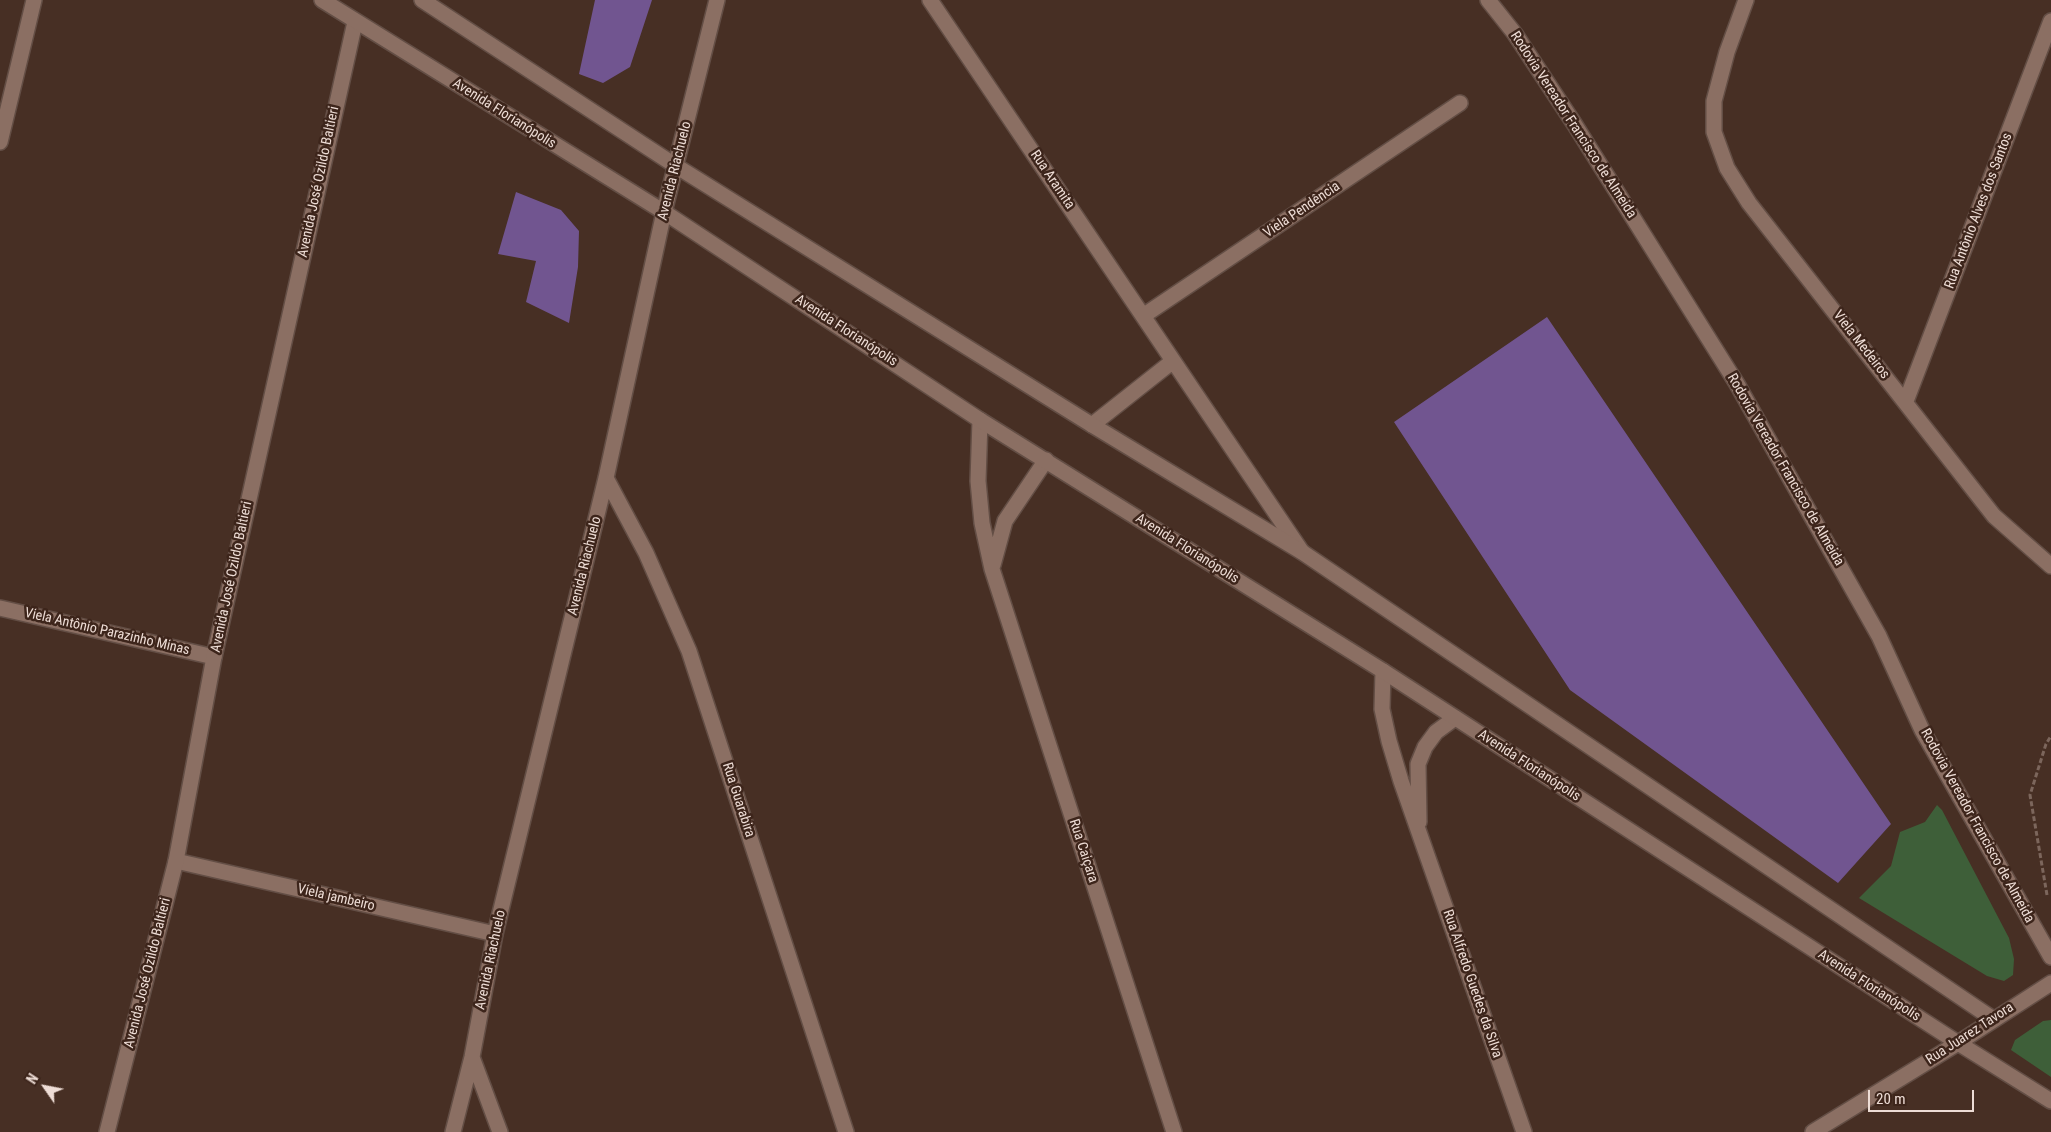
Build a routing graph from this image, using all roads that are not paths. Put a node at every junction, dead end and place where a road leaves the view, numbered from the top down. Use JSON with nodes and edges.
{"nodes":[{"id":1,"x":34,"y":0,"type":"edge"},
{"id":2,"x":322,"y":0,"type":"edge"},
{"id":3,"x":422,"y":0,"type":"edge"},
{"id":4,"x":717,"y":0,"type":"edge"},
{"id":5,"x":930,"y":0,"type":"edge"},
{"id":6,"x":1488,"y":0,"type":"edge"},
{"id":7,"x":1746,"y":0,"type":"edge"},
{"id":8,"x":355,"y":22,"type":"junction"},
{"id":9,"x":2051,"y":22,"type":"edge"},
{"id":10,"x":1460,"y":103,"type":"dead end"},
{"id":11,"x":0,"y":142,"type":"edge"},
{"id":12,"x":676,"y":166,"type":"junction"},
{"id":13,"x":664,"y":212,"type":"junction"},
{"id":14,"x":1143,"y":316,"type":"junction"},
{"id":15,"x":1173,"y":361,"type":"junction"},
{"id":16,"x":1906,"y":401,"type":"junction"},
{"id":17,"x":980,"y":420,"type":"junction"},
{"id":18,"x":1092,"y":425,"type":"junction"},
{"id":19,"x":1046,"y":460,"type":"junction"},
{"id":20,"x":606,"y":478,"type":"junction"},
{"id":21,"x":1302,"y":552,"type":"junction"},
{"id":22,"x":2051,"y":566,"type":"edge"},
{"id":23,"x":992,"y":569,"type":"junction"},
{"id":24,"x":0,"y":608,"type":"edge"},
{"id":25,"x":214,"y":656,"type":"junction"},
{"id":26,"x":1383,"y":671,"type":"junction"},
{"id":27,"x":1455,"y":718,"type":"junction"},
{"id":28,"x":1420,"y":836,"type":"junction"},
{"id":29,"x":176,"y":861,"type":"junction"},
{"id":30,"x":495,"y":934,"type":"junction"},
{"id":31,"x":2051,"y":957,"type":"edge"},
{"id":32,"x":2051,"y":983,"type":"edge"},
{"id":33,"x":1994,"y":1019,"type":"junction"},
{"id":34,"x":1958,"y":1043,"type":"junction"},
{"id":35,"x":472,"y":1057,"type":"junction"},
{"id":36,"x":2051,"y":1101,"type":"edge"},
{"id":37,"x":107,"y":1132,"type":"edge"},
{"id":38,"x":453,"y":1132,"type":"edge"},
{"id":39,"x":500,"y":1132,"type":"edge"},
{"id":40,"x":846,"y":1132,"type":"edge"},
{"id":41,"x":1174,"y":1132,"type":"edge"},
{"id":42,"x":1524,"y":1132,"type":"edge"},
{"id":43,"x":1812,"y":1132,"type":"edge"}],
"edges":[{"from":1,"to":11,"type":"street"},
{"from":2,"to":8,"type":"street","name":"Avenida Florianópolis"},
{"from":3,"to":12,"type":"street"},
{"from":4,"to":12,"type":"street","name":"Avenida Riachuelo"},
{"from":5,"to":14,"type":"street","name":"Rua Aramita"},
{"from":6,"to":31,"type":"street","name":"Rodovia Vereador Francisco de Almeida"},
{"from":7,"to":16,"type":"street","name":"Viela Medeiros"},
{"from":8,"to":13,"type":"street","name":"Avenida Florianópolis"},
{"from":8,"to":25,"type":"street","name":"Avenida José Ozildo Baltieri"},
{"from":9,"to":16,"type":"street","name":"Rua Antônio Alves dos Santos"},
{"from":10,"to":14,"type":"street","name":"Viela Pendência"},
{"from":12,"to":13,"type":"street","name":"Avenida Riachuelo"},
{"from":12,"to":18,"type":"street"},
{"from":13,"to":17,"type":"street","name":"Avenida Florianópolis"},
{"from":13,"to":20,"type":"street","name":"Avenida Riachuelo"},
{"from":14,"to":15,"type":"street","name":"Rua Aramita"},
{"from":15,"to":18,"type":"street"},
{"from":15,"to":21,"type":"street","name":"Rua Aramita"},
{"from":16,"to":22,"type":"street","name":"Viela Medeiros"},
{"from":17,"to":19,"type":"street","name":"Avenida Florianópolis"},
{"from":17,"to":23,"type":"street","name":"Rua Caiçara"},
{"from":18,"to":21,"type":"street"},
{"from":19,"to":23,"type":"street"},
{"from":19,"to":26,"type":"street","name":"Avenida Florianópolis"},
{"from":20,"to":30,"type":"street","name":"Avenida Riachuelo"},
{"from":20,"to":40,"type":"street","name":"Rua Guarabira"},
{"from":21,"to":33,"type":"street"},
{"from":23,"to":41,"type":"street","name":"Rua Caiçara"},
{"from":24,"to":25,"type":"street","name":"Viela Antônio Parazinho Minas"},
{"from":25,"to":29,"type":"street","name":"Avenida José Ozildo Baltieri"},
{"from":26,"to":27,"type":"street","name":"Avenida Florianópolis"},
{"from":26,"to":28,"type":"street","name":"Rua Alfredo Guedes da Silva"},
{"from":27,"to":28,"type":"street","name":"Rua Alfredo Guedes da Silva"},
{"from":27,"to":34,"type":"street","name":"Avenida Florianópolis"},
{"from":28,"to":42,"type":"street","name":"Rua Alfredo Guedes da Silva"},
{"from":29,"to":30,"type":"street","name":"Viela jambeiro"},
{"from":29,"to":37,"type":"street","name":"Avenida José Ozildo Baltieri"},
{"from":30,"to":35,"type":"street","name":"Avenida Riachuelo"},
{"from":32,"to":33,"type":"street","name":"Rua Juarez Tavora"},
{"from":33,"to":34,"type":"street","name":"Rua Juarez Tavora"},
{"from":34,"to":36,"type":"street","name":"Avenida Florianópolis"},
{"from":34,"to":43,"type":"street","name":"Rua Juarez Tavora"},
{"from":35,"to":38,"type":"street","name":"Avenida Riachuelo"},
{"from":35,"to":39,"type":"street"}]}
